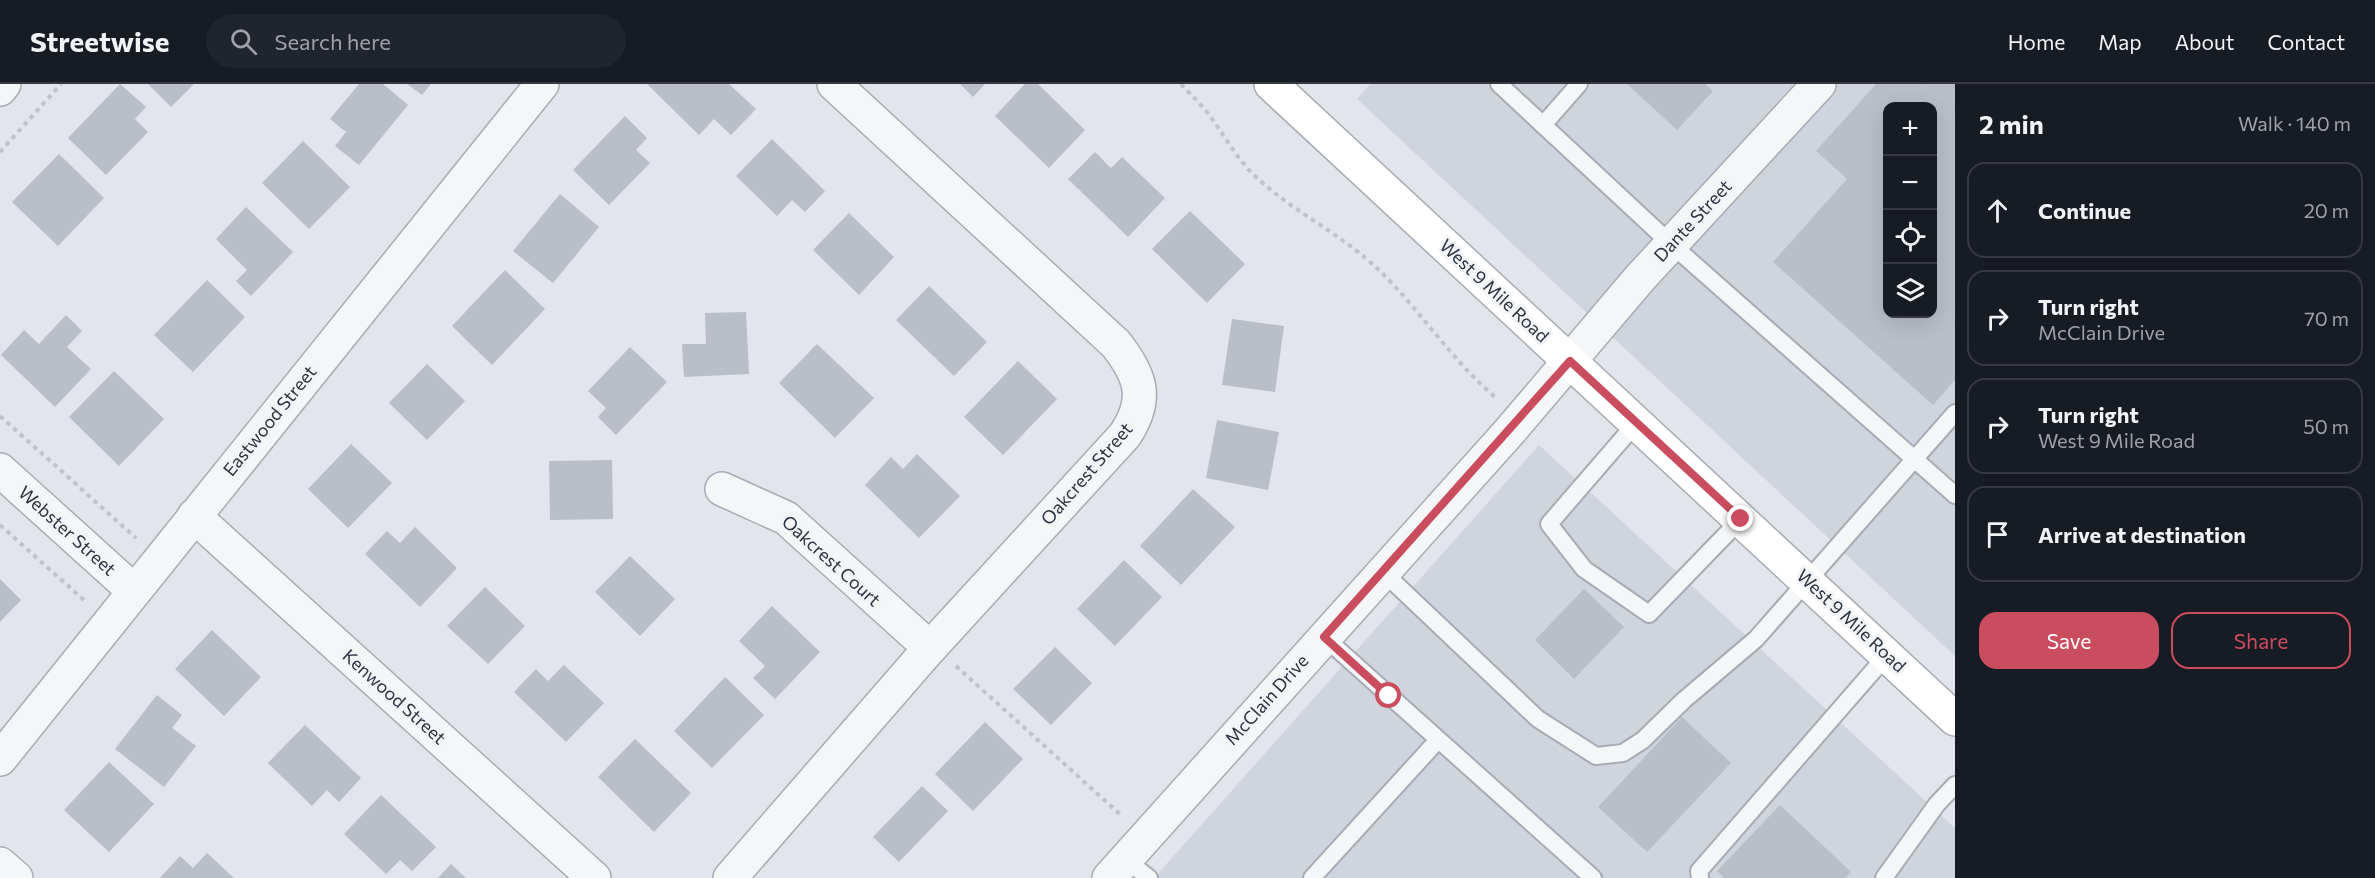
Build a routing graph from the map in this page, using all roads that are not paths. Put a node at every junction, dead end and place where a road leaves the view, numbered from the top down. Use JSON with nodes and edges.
{"nodes":[{"id":1,"x":4,"y":84,"type":"edge"},
{"id":2,"x":542,"y":84,"type":"edge"},
{"id":3,"x":834,"y":84,"type":"edge"},
{"id":4,"x":1271,"y":84,"type":"edge"},
{"id":5,"x":1499,"y":84,"type":"edge"},
{"id":6,"x":1579,"y":84,"type":"edge"},
{"id":7,"x":1819,"y":84,"type":"edge"},
{"id":8,"x":0,"y":88,"type":"edge"},
{"id":9,"x":1543,"y":125,"type":"junction"},
{"id":10,"x":1671,"y":244,"type":"junction"},
{"id":11,"x":1570,"y":361,"type":"junction"},
{"id":12,"x":1955,"y":413,"type":"edge"},
{"id":13,"x":1637,"y":422,"type":"junction"},
{"id":14,"x":1914,"y":459,"type":"junction"},
{"id":15,"x":0,"y":470,"type":"edge"},
{"id":16,"x":722,"y":489,"type":"dead end"},
{"id":17,"x":1955,"y":495,"type":"edge"},
{"id":18,"x":194,"y":516,"type":"junction"},
{"id":19,"x":1741,"y":519,"type":"junction"},
{"id":20,"x":1383,"y":572,"type":"junction"},
{"id":21,"x":1807,"y":580,"type":"junction"},
{"id":22,"x":134,"y":591,"type":"junction"},
{"id":23,"x":1324,"y":637,"type":"junction"},
{"id":24,"x":1887,"y":655,"type":"junction"},
{"id":25,"x":941,"y":656,"type":"junction"},
{"id":26,"x":1955,"y":719,"type":"edge"},
{"id":27,"x":1438,"y":740,"type":"junction"},
{"id":28,"x":0,"y":759,"type":"edge"},
{"id":29,"x":1955,"y":785,"type":"edge"},
{"id":30,"x":0,"y":864,"type":"edge"},
{"id":31,"x":1128,"y":872,"type":"edge"},
{"id":32,"x":16,"y":878,"type":"edge"},
{"id":33,"x":594,"y":878,"type":"edge"},
{"id":34,"x":730,"y":878,"type":"edge"},
{"id":35,"x":1312,"y":878,"type":"edge"},
{"id":36,"x":1593,"y":878,"type":"edge"},
{"id":37,"x":1700,"y":878,"type":"edge"},
{"id":38,"x":1884,"y":878,"type":"edge"}],
"edges":[{"from":1,"to":8,"type":"street"},
{"from":2,"to":18,"type":"street","name":"Eastwood Street"},
{"from":3,"to":25,"type":"street","name":"Oakcrest Street"},
{"from":4,"to":11,"type":"main road","name":"West 9 Mile Road"},
{"from":5,"to":9,"type":"lane"},
{"from":6,"to":9,"type":"lane"},
{"from":7,"to":10,"type":"street","name":"Dante Street"},
{"from":9,"to":10,"type":"lane"},
{"from":10,"to":11,"type":"street","name":"Dante Street"},
{"from":10,"to":14,"type":"lane"},
{"from":11,"to":13,"type":"main road","name":"West 9 Mile Road"},
{"from":11,"to":20,"type":"street","name":"McClain Drive"},
{"from":12,"to":14,"type":"lane"},
{"from":13,"to":19,"type":"main road","name":"West 9 Mile Road"},
{"from":13,"to":19,"type":"lane"},
{"from":14,"to":17,"type":"lane"},
{"from":14,"to":21,"type":"lane"},
{"from":15,"to":22,"type":"street","name":"Webster Street"},
{"from":16,"to":25,"type":"street","name":"Oakcrest Court"},
{"from":18,"to":22,"type":"street","name":"Eastwood Street"},
{"from":18,"to":33,"type":"street","name":"Kenwood Street"},
{"from":19,"to":21,"type":"main road","name":"West 9 Mile Road"},
{"from":20,"to":21,"type":"lane"},
{"from":20,"to":23,"type":"street","name":"McClain Drive"},
{"from":21,"to":24,"type":"main road","name":"West 9 Mile Road"},
{"from":22,"to":28,"type":"street","name":"Eastwood Street"},
{"from":23,"to":27,"type":"lane"},
{"from":23,"to":31,"type":"street","name":"McClain Drive"},
{"from":24,"to":26,"type":"main road","name":"West 9 Mile Road"},
{"from":24,"to":37,"type":"lane"},
{"from":25,"to":34,"type":"street","name":"Oakcrest Street"},
{"from":27,"to":35,"type":"lane"},
{"from":27,"to":36,"type":"lane"},
{"from":29,"to":38,"type":"lane"},
{"from":30,"to":32,"type":"street"}]}
